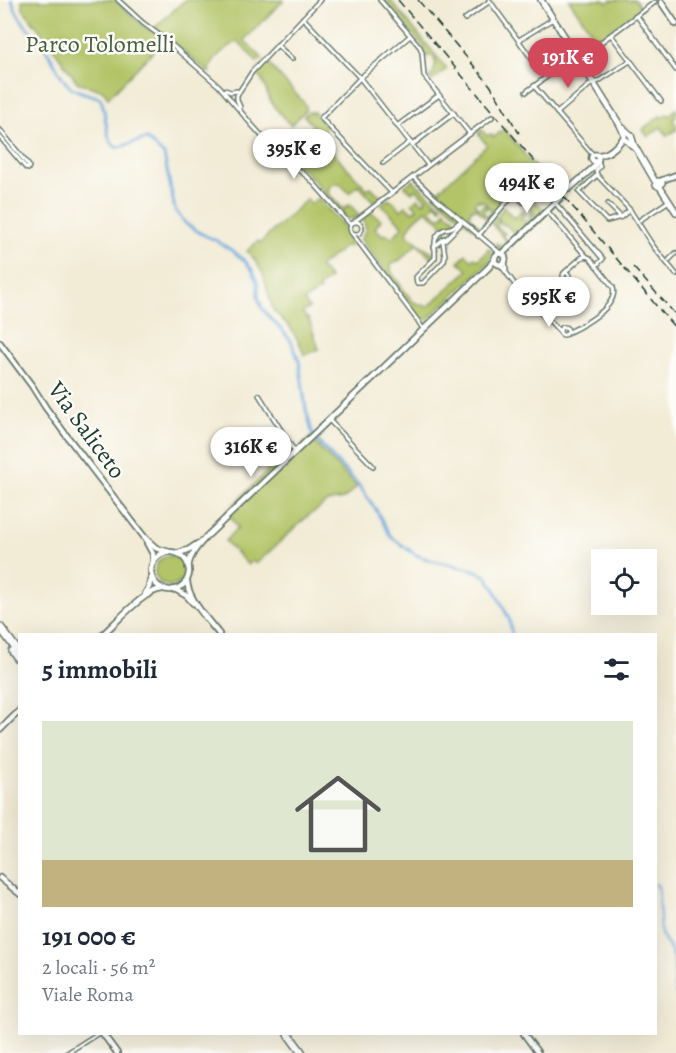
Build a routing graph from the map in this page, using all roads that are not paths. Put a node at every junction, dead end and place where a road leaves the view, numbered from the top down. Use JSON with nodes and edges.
{"nodes":[{"id":1,"x":118,"y":0,"type":"edge"},
{"id":2,"x":320,"y":0,"type":"edge"},
{"id":3,"x":380,"y":0,"type":"edge"},
{"id":4,"x":541,"y":0,"type":"edge"},
{"id":5,"x":489,"y":1,"type":"edge"},
{"id":6,"x":658,"y":1,"type":"edge"},
{"id":7,"x":637,"y":16,"type":"junction"},
{"id":8,"x":303,"y":18,"type":"junction"},
{"id":9,"x":465,"y":19,"type":"dead end"},
{"id":10,"x":553,"y":19,"type":"junction"},
{"id":11,"x":676,"y":24,"type":"edge"},
{"id":12,"x":611,"y":35,"type":"junction"},
{"id":13,"x":410,"y":36,"type":"junction"},
{"id":14,"x":518,"y":40,"type":"junction"},
{"id":15,"x":278,"y":45,"type":"junction"},
{"id":16,"x":576,"y":56,"type":"junction"},
{"id":17,"x":292,"y":59,"type":"dead end"},
{"id":18,"x":630,"y":61,"type":"junction"},
{"id":19,"x":676,"y":70,"type":"edge"},
{"id":20,"x":545,"y":77,"type":"junction"},
{"id":21,"x":360,"y":78,"type":"junction"},
{"id":22,"x":214,"y":82,"type":"junction"},
{"id":23,"x":594,"y":83,"type":"junction"},
{"id":24,"x":534,"y":86,"type":"junction"},
{"id":25,"x":238,"y":91,"type":"junction"},
{"id":26,"x":526,"y":92,"type":"dead end"},
{"id":27,"x":439,"y":95,"type":"junction"},
{"id":28,"x":230,"y":98,"type":"junction"},
{"id":29,"x":661,"y":100,"type":"dead end"},
{"id":30,"x":454,"y":113,"type":"junction"},
{"id":31,"x":557,"y":113,"type":"junction"},
{"id":32,"x":492,"y":117,"type":"dead end"},
{"id":33,"x":250,"y":123,"type":"junction"},
{"id":34,"x":397,"y":126,"type":"junction"},
{"id":35,"x":0,"y":130,"type":"edge"},
{"id":36,"x":470,"y":134,"type":"junction"},
{"id":37,"x":0,"y":136,"type":"edge"},
{"id":38,"x":627,"y":137,"type":"junction"},
{"id":39,"x":411,"y":144,"type":"junction"},
{"id":40,"x":595,"y":159,"type":"junction"},
{"id":41,"x":383,"y":162,"type":"dead end"},
{"id":42,"x":428,"y":165,"type":"junction"},
{"id":43,"x":597,"y":175,"type":"junction"},
{"id":44,"x":676,"y":175,"type":"edge"},
{"id":45,"x":413,"y":177,"type":"junction"},
{"id":46,"x":546,"y":180,"type":"dead end"},
{"id":47,"x":658,"y":182,"type":"junction"},
{"id":48,"x":569,"y":189,"type":"tunnel mouth"},
{"id":49,"x":392,"y":193,"type":"junction"},
{"id":50,"x":560,"y":198,"type":"tunnel mouth"},
{"id":51,"x":669,"y":201,"type":"junction"},
{"id":52,"x":608,"y":204,"type":"dead end"},
{"id":53,"x":557,"y":205,"type":"dead end"},
{"id":54,"x":630,"y":210,"type":"junction"},
{"id":55,"x":676,"y":212,"type":"edge"},
{"id":56,"x":549,"y":213,"type":"dead end"},
{"id":57,"x":363,"y":215,"type":"junction"},
{"id":58,"x":621,"y":217,"type":"junction"},
{"id":59,"x":640,"y":220,"type":"dead end"},
{"id":60,"x":461,"y":221,"type":"junction"},
{"id":61,"x":352,"y":222,"type":"junction"},
{"id":62,"x":360,"y":223,"type":"junction"},
{"id":63,"x":351,"y":232,"type":"junction"},
{"id":64,"x":359,"y":233,"type":"junction"},
{"id":65,"x":478,"y":236,"type":"junction"},
{"id":66,"x":358,"y":242,"type":"junction"},
{"id":67,"x":436,"y":246,"type":"junction"},
{"id":68,"x":443,"y":246,"type":"junction"},
{"id":69,"x":676,"y":253,"type":"edge"},
{"id":70,"x":586,"y":256,"type":"junction"},
{"id":71,"x":435,"y":258,"type":"junction"},
{"id":72,"x":500,"y":258,"type":"junction"},
{"id":73,"x":669,"y":260,"type":"dead end"},
{"id":74,"x":442,"y":264,"type":"junction"},
{"id":75,"x":575,"y":264,"type":"junction"},
{"id":76,"x":596,"y":266,"type":"junction"},
{"id":77,"x":676,"y":274,"type":"edge"},
{"id":78,"x":549,"y":320,"type":"junction"},
{"id":79,"x":564,"y":327,"type":"junction"},
{"id":80,"x":578,"y":327,"type":"junction"},
{"id":81,"x":425,"y":328,"type":"junction"},
{"id":82,"x":560,"y":332,"type":"junction"},
{"id":83,"x":567,"y":333,"type":"junction"},
{"id":84,"x":0,"y":343,"type":"edge"},
{"id":85,"x":259,"y":395,"type":"dead end"},
{"id":86,"x":329,"y":420,"type":"junction"},
{"id":87,"x":295,"y":452,"type":"junction"},
{"id":88,"x":373,"y":466,"type":"dead end"},
{"id":89,"x":206,"y":537,"type":"junction"},
{"id":90,"x":145,"y":538,"type":"junction"},
{"id":91,"x":169,"y":552,"type":"junction"},
{"id":92,"x":176,"y":553,"type":"junction"},
{"id":93,"x":153,"y":563,"type":"junction"},
{"id":94,"x":189,"y":567,"type":"junction"},
{"id":95,"x":152,"y":574,"type":"junction"},
{"id":96,"x":187,"y":579,"type":"junction"},
{"id":97,"x":175,"y":589,"type":"junction"},
{"id":98,"x":166,"y":590,"type":"junction"},
{"id":99,"x":140,"y":600,"type":"junction"},
{"id":100,"x":206,"y":618,"type":"junction"},
{"id":101,"x":0,"y":627,"type":"edge"},
{"id":102,"x":104,"y":633,"type":"edge"},
{"id":103,"x":218,"y":633,"type":"edge"},
{"id":104,"x":0,"y":635,"type":"edge"},
{"id":105,"x":18,"y":651,"type":"edge"},
{"id":106,"x":18,"y":659,"type":"edge"},
{"id":107,"x":18,"y":712,"type":"edge"},
{"id":108,"x":0,"y":730,"type":"edge"},
{"id":109,"x":0,"y":878,"type":"edge"},
{"id":110,"x":18,"y":892,"type":"edge"},
{"id":111,"x":95,"y":1035,"type":"edge"},
{"id":112,"x":104,"y":1035,"type":"edge"},
{"id":113,"x":289,"y":1035,"type":"edge"},
{"id":114,"x":294,"y":1035,"type":"edge"},
{"id":115,"x":525,"y":1035,"type":"edge"},
{"id":116,"x":67,"y":1053,"type":"edge"},
{"id":117,"x":117,"y":1053,"type":"edge"},
{"id":118,"x":302,"y":1053,"type":"edge"},
{"id":119,"x":307,"y":1053,"type":"edge"},
{"id":120,"x":538,"y":1053,"type":"edge"}],
"edges":[{"from":1,"to":22,"type":"street"},
{"from":2,"to":8,"type":"street"},
{"from":3,"to":13,"type":"street"},
{"from":4,"to":10,"type":"main road"},
{"from":5,"to":9,"type":"street"},
{"from":5,"to":14,"type":"street"},
{"from":6,"to":7,"type":"street"},
{"from":6,"to":11,"type":"street"},
{"from":7,"to":12,"type":"street"},
{"from":7,"to":19,"type":"street"},
{"from":8,"to":15,"type":"street"},
{"from":8,"to":21,"type":"street"},
{"from":10,"to":14,"type":"street"},
{"from":10,"to":16,"type":"main road"},
{"from":12,"to":16,"type":"street"},
{"from":12,"to":18,"type":"street"},
{"from":13,"to":21,"type":"street"},
{"from":13,"to":27,"type":"street"},
{"from":14,"to":20,"type":"street"},
{"from":15,"to":17,"type":"street"},
{"from":15,"to":25,"type":"street"},
{"from":16,"to":20,"type":"street"},
{"from":16,"to":23,"type":"main road"},
{"from":18,"to":23,"type":"street"},
{"from":18,"to":29,"type":"street"},
{"from":20,"to":24,"type":"street"},
{"from":21,"to":34,"type":"street"},
{"from":21,"to":49,"type":"street"},
{"from":22,"to":25,"type":"street"},
{"from":22,"to":28,"type":"street"},
{"from":23,"to":31,"type":"street"},
{"from":23,"to":38,"type":"main road"},
{"from":24,"to":26,"type":"street"},
{"from":24,"to":31,"type":"street"},
{"from":25,"to":28,"type":"street"},
{"from":25,"to":33,"type":"street"},
{"from":27,"to":30,"type":"street"},
{"from":27,"to":34,"type":"street"},
{"from":28,"to":33,"type":"street"},
{"from":30,"to":36,"type":"street"},
{"from":30,"to":39,"type":"street"},
{"from":31,"to":40,"type":"street"},
{"from":32,"to":36,"type":"street"},
{"from":33,"to":61,"type":"street"},
{"from":34,"to":39,"type":"street"},
{"from":35,"to":37,"type":"street"},
{"from":36,"to":42,"type":"street"},
{"from":38,"to":40,"type":"street"},
{"from":38,"to":47,"type":"main road"},
{"from":39,"to":41,"type":"street"},
{"from":39,"to":42,"type":"street"},
{"from":40,"to":43,"type":"street"},
{"from":40,"to":48,"type":"street"},
{"from":42,"to":45,"type":"street"},
{"from":43,"to":54,"type":"street"},
{"from":43,"to":58,"type":"street"},
{"from":44,"to":47,"type":"street"},
{"from":45,"to":49,"type":"street"},
{"from":45,"to":60,"type":"street"},
{"from":46,"to":65,"type":"street"},
{"from":47,"to":51,"type":"main road"},
{"from":49,"to":57,"type":"street"},
{"from":50,"to":72,"type":"street"},
{"from":51,"to":55,"type":"main road"},
{"from":51,"to":59,"type":"street"},
{"from":52,"to":58,"type":"street"},
{"from":53,"to":76,"type":"street"},
{"from":54,"to":58,"type":"street"},
{"from":54,"to":77,"type":"street"},
{"from":56,"to":70,"type":"street"},
{"from":57,"to":61,"type":"street"},
{"from":57,"to":62,"type":"street"},
{"from":60,"to":65,"type":"street"},
{"from":60,"to":67,"type":"street"},
{"from":60,"to":68,"type":"street"},
{"from":61,"to":62,"type":"street"},
{"from":61,"to":63,"type":"street"},
{"from":62,"to":64,"type":"street"},
{"from":63,"to":64,"type":"street"},
{"from":63,"to":66,"type":"street"},
{"from":64,"to":66,"type":"street"},
{"from":65,"to":72,"type":"street"},
{"from":66,"to":81,"type":"street"},
{"from":67,"to":68,"type":"street"},
{"from":67,"to":71,"type":"street"},
{"from":68,"to":74,"type":"street"},
{"from":69,"to":73,"type":"street"},
{"from":70,"to":75,"type":"street"},
{"from":70,"to":76,"type":"street"},
{"from":71,"to":74,"type":"street"},
{"from":71,"to":74,"type":"street"},
{"from":72,"to":78,"type":"street"},
{"from":72,"to":81,"type":"street"},
{"from":75,"to":75,"type":"street"},
{"from":76,"to":80,"type":"street"},
{"from":78,"to":79,"type":"street"},
{"from":78,"to":82,"type":"street"},
{"from":79,"to":80,"type":"street"},
{"from":79,"to":82,"type":"street"},
{"from":79,"to":83,"type":"street"},
{"from":80,"to":83,"type":"street"},
{"from":81,"to":86,"type":"street"},
{"from":82,"to":83,"type":"street"},
{"from":84,"to":90,"type":"street","name":"Via Saliceto"},
{"from":85,"to":87,"type":"street"},
{"from":86,"to":87,"type":"street"},
{"from":86,"to":88,"type":"street"},
{"from":87,"to":89,"type":"street"},
{"from":89,"to":92,"type":"street"},
{"from":89,"to":94,"type":"street"},
{"from":90,"to":91,"type":"street","name":"Via Saliceto"},
{"from":90,"to":93,"type":"street","name":"Via Saliceto"},
{"from":91,"to":92,"type":"street","name":"Via Saliceto"},
{"from":91,"to":93,"type":"street"},
{"from":92,"to":94,"type":"street"},
{"from":93,"to":95,"type":"street","name":"Via Saliceto"},
{"from":94,"to":96,"type":"street"},
{"from":95,"to":98,"type":"street"},
{"from":95,"to":99,"type":"street","name":"Via Saliceto"},
{"from":96,"to":97,"type":"street"},
{"from":96,"to":100,"type":"street"},
{"from":97,"to":98,"type":"street"},
{"from":97,"to":100,"type":"street"},
{"from":98,"to":99,"type":"street"},
{"from":99,"to":102,"type":"street"},
{"from":100,"to":103,"type":"street"},
{"from":101,"to":105,"type":"highway"},
{"from":104,"to":106,"type":"highway"},
{"from":107,"to":108,"type":"street"},
{"from":109,"to":110,"type":"street"},
{"from":111,"to":116,"type":"street"},
{"from":112,"to":117,"type":"street"},
{"from":113,"to":118,"type":"highway"},
{"from":114,"to":119,"type":"highway"},
{"from":115,"to":120,"type":"street"}]}
